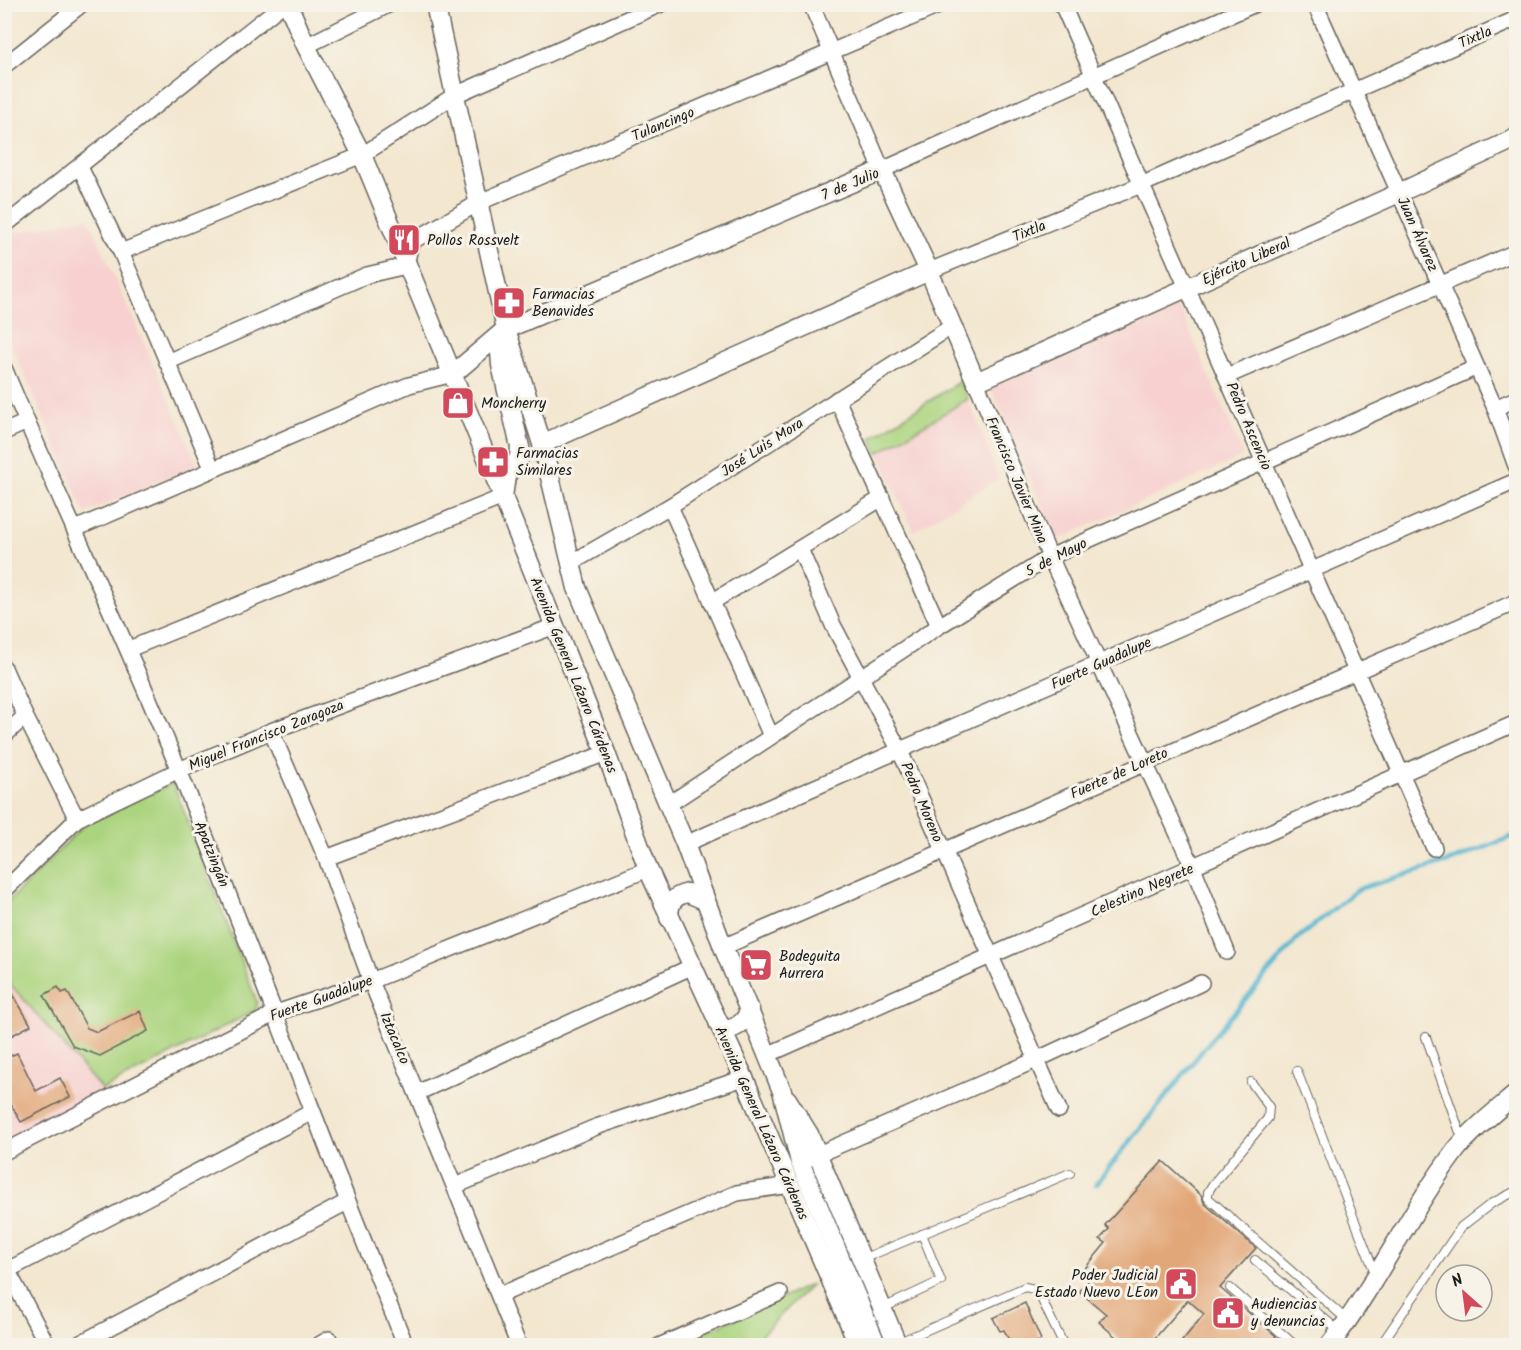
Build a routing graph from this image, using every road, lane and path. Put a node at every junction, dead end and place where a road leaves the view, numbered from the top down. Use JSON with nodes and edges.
{"nodes":[{"id":1,"x":82,"y":4,"type":"edge"},
{"id":2,"x":283,"y":4,"type":"edge"},
{"id":3,"x":288,"y":4,"type":"edge"},
{"id":4,"x":390,"y":4,"type":"edge"},
{"id":5,"x":435,"y":4,"type":"edge"},
{"id":6,"x":661,"y":4,"type":"edge"},
{"id":7,"x":811,"y":4,"type":"edge"},
{"id":8,"x":943,"y":4,"type":"edge"},
{"id":9,"x":1062,"y":4,"type":"edge"},
{"id":10,"x":1255,"y":4,"type":"edge"},
{"id":11,"x":1315,"y":4,"type":"edge"},
{"id":12,"x":1516,"y":19,"type":"edge"},
{"id":13,"x":306,"y":46,"type":"junction"},
{"id":14,"x":832,"y":52,"type":"junction"},
{"id":15,"x":4,"y":66,"type":"edge"},
{"id":16,"x":1094,"y":74,"type":"junction"},
{"id":17,"x":1353,"y":91,"type":"junction"},
{"id":18,"x":455,"y":95,"type":"junction"},
{"id":19,"x":1516,"y":138,"type":"edge"},
{"id":20,"x":362,"y":155,"type":"junction"},
{"id":21,"x":80,"y":167,"type":"junction"},
{"id":22,"x":882,"y":170,"type":"junction"},
{"id":23,"x":1141,"y":185,"type":"junction"},
{"id":24,"x":1399,"y":193,"type":"junction"},
{"id":25,"x":480,"y":202,"type":"junction"},
{"id":26,"x":4,"y":226,"type":"edge"},
{"id":27,"x":122,"y":252,"type":"junction"},
{"id":28,"x":1516,"y":252,"type":"edge"},
{"id":29,"x":406,"y":266,"type":"junction"},
{"id":30,"x":929,"y":271,"type":"junction"},
{"id":31,"x":1440,"y":285,"type":"junction"},
{"id":32,"x":1188,"y":287,"type":"junction"},
{"id":33,"x":951,"y":327,"type":"junction"},
{"id":34,"x":506,"y":329,"type":"junction"},
{"id":35,"x":167,"y":362,"type":"junction"},
{"id":36,"x":4,"y":368,"type":"edge"},
{"id":37,"x":1475,"y":368,"type":"junction"},
{"id":38,"x":453,"y":374,"type":"junction"},
{"id":39,"x":1227,"y":376,"type":"junction"},
{"id":40,"x":976,"y":382,"type":"junction"},
{"id":41,"x":837,"y":399,"type":"junction"},
{"id":42,"x":1516,"y":399,"type":"edge"},
{"id":43,"x":1494,"y":408,"type":"junction"},
{"id":44,"x":27,"y":422,"type":"junction"},
{"id":45,"x":4,"y":432,"type":"edge"},
{"id":46,"x":542,"y":444,"type":"junction"},
{"id":47,"x":1265,"y":461,"type":"junction"},
{"id":48,"x":1516,"y":466,"type":"edge"},
{"id":49,"x":212,"y":468,"type":"junction"},
{"id":50,"x":1516,"y":481,"type":"edge"},
{"id":51,"x":503,"y":497,"type":"junction"},
{"id":52,"x":882,"y":498,"type":"junction"},
{"id":53,"x":670,"y":506,"type":"junction"},
{"id":54,"x":75,"y":529,"type":"junction"},
{"id":55,"x":800,"y":549,"type":"junction"},
{"id":56,"x":1050,"y":556,"type":"junction"},
{"id":57,"x":571,"y":563,"type":"junction"},
{"id":58,"x":1309,"y":570,"type":"junction"},
{"id":59,"x":712,"y":602,"type":"junction"},
{"id":60,"x":1516,"y":602,"type":"edge"},
{"id":61,"x":555,"y":626,"type":"junction"},
{"id":62,"x":939,"y":626,"type":"junction"},
{"id":63,"x":129,"y":649,"type":"junction"},
{"id":64,"x":1098,"y":664,"type":"junction"},
{"id":65,"x":4,"y":668,"type":"edge"},
{"id":66,"x":1355,"y":672,"type":"junction"},
{"id":67,"x":861,"y":677,"type":"junction"},
{"id":68,"x":25,"y":716,"type":"junction"},
{"id":69,"x":1516,"y":723,"type":"edge"},
{"id":70,"x":271,"y":730,"type":"junction"},
{"id":71,"x":4,"y":736,"type":"edge"},
{"id":72,"x":771,"y":736,"type":"junction"},
{"id":73,"x":900,"y":751,"type":"junction"},
{"id":74,"x":606,"y":753,"type":"junction"},
{"id":75,"x":1143,"y":762,"type":"junction"},
{"id":76,"x":179,"y":770,"type":"junction"},
{"id":77,"x":1403,"y":776,"type":"junction"},
{"id":78,"x":669,"y":804,"type":"junction"},
{"id":79,"x":77,"y":819,"type":"junction"},
{"id":80,"x":685,"y":844,"type":"junction"},
{"id":81,"x":1434,"y":848,"type":"dead end"},
{"id":82,"x":942,"y":851,"type":"junction"},
{"id":83,"x":326,"y":858,"type":"junction"},
{"id":84,"x":1193,"y":867,"type":"junction"},
{"id":85,"x":648,"y":869,"type":"junction"},
{"id":86,"x":4,"y":891,"type":"edge"},
{"id":87,"x":704,"y":900,"type":"junction"},
{"id":88,"x":669,"y":918,"type":"junction"},
{"id":89,"x":723,"y":947,"type":"junction"},
{"id":90,"x":1227,"y":952,"type":"dead end"},
{"id":91,"x":991,"y":958,"type":"junction"},
{"id":92,"x":693,"y":966,"type":"junction"},
{"id":93,"x":371,"y":981,"type":"junction"},
{"id":94,"x":1201,"y":983,"type":"dead end"},
{"id":95,"x":750,"y":1010,"type":"junction"},
{"id":96,"x":276,"y":1013,"type":"junction"},
{"id":97,"x":719,"y":1025,"type":"junction"},
{"id":98,"x":1426,"y":1038,"type":"dead end"},
{"id":99,"x":768,"y":1055,"type":"junction"},
{"id":100,"x":1036,"y":1060,"type":"junction"},
{"id":101,"x":1297,"y":1071,"type":"dead end"},
{"id":102,"x":744,"y":1078,"type":"junction"},
{"id":103,"x":1251,"y":1082,"type":"dead end"},
{"id":104,"x":782,"y":1091,"type":"junction"},
{"id":105,"x":417,"y":1093,"type":"junction"},
{"id":106,"x":1516,"y":1094,"type":"edge"},
{"id":107,"x":1059,"y":1110,"type":"dead end"},
{"id":108,"x":312,"y":1112,"type":"junction"},
{"id":109,"x":1464,"y":1142,"type":"junction"},
{"id":110,"x":4,"y":1152,"type":"edge"},
{"id":111,"x":819,"y":1155,"type":"junction"},
{"id":112,"x":800,"y":1162,"type":"junction"},
{"id":113,"x":1070,"y":1173,"type":"dead end"},
{"id":114,"x":790,"y":1185,"type":"junction"},
{"id":115,"x":455,"y":1186,"type":"junction"},
{"id":116,"x":1516,"y":1191,"type":"edge"},
{"id":117,"x":347,"y":1202,"type":"junction"},
{"id":118,"x":922,"y":1234,"type":"junction"},
{"id":119,"x":862,"y":1259,"type":"junction"},
{"id":120,"x":1255,"y":1260,"type":"dead end"},
{"id":121,"x":6,"y":1269,"type":"edge"},
{"id":122,"x":1376,"y":1277,"type":"junction"},
{"id":123,"x":1230,"y":1288,"type":"dead end"},
{"id":124,"x":780,"y":1293,"type":"dead end"},
{"id":125,"x":500,"y":1295,"type":"junction"},
{"id":126,"x":883,"y":1308,"type":"junction"},
{"id":127,"x":1339,"y":1332,"type":"edge"},
{"id":128,"x":898,"y":1344,"type":"edge"},
{"id":129,"x":48,"y":1346,"type":"edge"},
{"id":130,"x":75,"y":1346,"type":"edge"},
{"id":131,"x":406,"y":1346,"type":"edge"},
{"id":132,"x":519,"y":1346,"type":"edge"},
{"id":133,"x":659,"y":1346,"type":"edge"},
{"id":134,"x":859,"y":1346,"type":"edge"},
{"id":135,"x":877,"y":1346,"type":"edge"},
{"id":136,"x":1064,"y":1346,"type":"edge"},
{"id":137,"x":1296,"y":1346,"type":"edge"},
{"id":138,"x":1380,"y":1346,"type":"edge"}],
"edges":[{"from":1,"to":15,"type":"street"},
{"from":2,"to":21,"type":"street"},
{"from":3,"to":13,"type":"street","name":"Avenida General Lázaro Cárdenas"},
{"from":4,"to":13,"type":"street"},
{"from":5,"to":18,"type":"street","name":"Avenida General Lázaro Cárdenas"},
{"from":6,"to":18,"type":"street"},
{"from":7,"to":14,"type":"street","name":"Francisco Javier Mina"},
{"from":8,"to":14,"type":"street","name":"Tulancingo"},
{"from":9,"to":16,"type":"street","name":"Pedro Ascencio"},
{"from":10,"to":16,"type":"street","name":"7 de Julio"},
{"from":11,"to":17,"type":"street","name":"Juan Álvarez"},
{"from":12,"to":17,"type":"street","name":"Tixtla"},
{"from":13,"to":20,"type":"street","name":"Avenida General Lázaro Cárdenas"},
{"from":14,"to":22,"type":"street","name":"Francisco Javier Mina"},
{"from":14,"to":25,"type":"street","name":"Tulancingo"},
{"from":16,"to":22,"type":"street","name":"7 de Julio"},
{"from":16,"to":23,"type":"street","name":"Pedro Ascencio"},
{"from":17,"to":23,"type":"street","name":"Tixtla"},
{"from":17,"to":24,"type":"street","name":"Juan Álvarez"},
{"from":18,"to":20,"type":"street"},
{"from":18,"to":25,"type":"street","name":"Avenida General Lázaro Cárdenas"},
{"from":19,"to":24,"type":"street","name":"Ejército Liberal"},
{"from":20,"to":27,"type":"street"},
{"from":20,"to":29,"type":"street","name":"Avenida General Lázaro Cárdenas"},
{"from":21,"to":26,"type":"street"},
{"from":21,"to":27,"type":"street"},
{"from":22,"to":30,"type":"street","name":"Francisco Javier Mina"},
{"from":22,"to":34,"type":"street","name":"7 de Julio"},
{"from":23,"to":30,"type":"street","name":"Tixtla"},
{"from":23,"to":32,"type":"street","name":"Pedro Ascencio"},
{"from":24,"to":31,"type":"street","name":"Juan Álvarez"},
{"from":24,"to":32,"type":"street","name":"Ejército Liberal"},
{"from":25,"to":29,"type":"street","name":"Tulancingo"},
{"from":25,"to":34,"type":"street","name":"Avenida General Lázaro Cárdenas"},
{"from":27,"to":35,"type":"street"},
{"from":28,"to":31,"type":"street"},
{"from":29,"to":35,"type":"street"},
{"from":29,"to":38,"type":"street","name":"Avenida General Lázaro Cárdenas"},
{"from":30,"to":33,"type":"street","name":"Francisco Javier Mina"},
{"from":30,"to":46,"type":"street","name":"Tixtla"},
{"from":31,"to":37,"type":"street","name":"Juan Álvarez"},
{"from":31,"to":39,"type":"street"},
{"from":32,"to":39,"type":"street","name":"Pedro Ascencio"},
{"from":32,"to":40,"type":"street","name":"Ejército Liberal"},
{"from":33,"to":40,"type":"street","name":"Francisco Javier Mina"},
{"from":33,"to":41,"type":"street","name":"José Luis Mora"},
{"from":34,"to":38,"type":"street","name":"7 de Julio"},
{"from":34,"to":46,"type":"street","name":"Avenida General Lázaro Cárdenas"},
{"from":34,"to":51,"type":"street"},
{"from":35,"to":49,"type":"street"},
{"from":36,"to":44,"type":"street","name":"Apatzingán"},
{"from":37,"to":43,"type":"street","name":"Juan Álvarez"},
{"from":37,"to":47,"type":"street","name":"5 de Mayo"},
{"from":38,"to":49,"type":"street"},
{"from":38,"to":51,"type":"street","name":"Avenida General Lázaro Cárdenas"},
{"from":39,"to":47,"type":"street","name":"Pedro Ascencio"},
{"from":40,"to":56,"type":"street","name":"Francisco Javier Mina"},
{"from":41,"to":52,"type":"street"},
{"from":41,"to":53,"type":"street","name":"José Luis Mora"},
{"from":42,"to":43,"type":"street"},
{"from":43,"to":48,"type":"street","name":"Juan Álvarez"},
{"from":44,"to":45,"type":"street"},
{"from":44,"to":54,"type":"street","name":"Apatzingán"},
{"from":46,"to":57,"type":"street","name":"Avenida General Lázaro Cárdenas"},
{"from":47,"to":56,"type":"street","name":"5 de Mayo"},
{"from":47,"to":58,"type":"street","name":"Pedro Ascencio"},
{"from":49,"to":54,"type":"street"},
{"from":50,"to":58,"type":"street","name":"Fuerte Guadalupe"},
{"from":51,"to":61,"type":"street","name":"Avenida General Lázaro Cárdenas"},
{"from":51,"to":63,"type":"street"},
{"from":52,"to":55,"type":"street"},
{"from":52,"to":62,"type":"street"},
{"from":53,"to":57,"type":"street","name":"José Luis Mora"},
{"from":53,"to":59,"type":"street"},
{"from":54,"to":63,"type":"street","name":"Apatzingán"},
{"from":55,"to":59,"type":"street"},
{"from":55,"to":67,"type":"street","name":"Pedro Moreno"},
{"from":56,"to":62,"type":"street","name":"5 de Mayo"},
{"from":56,"to":64,"type":"street","name":"Francisco Javier Mina"},
{"from":57,"to":78,"type":"street","name":"Avenida General Lázaro Cárdenas"},
{"from":58,"to":64,"type":"street","name":"Fuerte Guadalupe"},
{"from":58,"to":66,"type":"street","name":"Pedro Ascencio"},
{"from":59,"to":72,"type":"street"},
{"from":60,"to":66,"type":"street","name":"Fuerte de Loreto"},
{"from":61,"to":70,"type":"street","name":"Miguel Francisco Zaragoza"},
{"from":61,"to":74,"type":"street","name":"Avenida General Lázaro Cárdenas"},
{"from":62,"to":67,"type":"street","name":"5 de Mayo"},
{"from":63,"to":76,"type":"street","name":"Apatzingán"},
{"from":64,"to":73,"type":"street","name":"Fuerte Guadalupe"},
{"from":64,"to":75,"type":"street","name":"Francisco Javier Mina"},
{"from":65,"to":68,"type":"street"},
{"from":66,"to":75,"type":"street","name":"Fuerte de Loreto"},
{"from":66,"to":77,"type":"street","name":"Pedro Ascencio"},
{"from":67,"to":72,"type":"street","name":"5 de Mayo"},
{"from":67,"to":73,"type":"street","name":"Pedro Moreno"},
{"from":68,"to":71,"type":"street"},
{"from":68,"to":79,"type":"street"},
{"from":69,"to":77,"type":"street","name":"Celestino Negrete"},
{"from":70,"to":76,"type":"street","name":"Miguel Francisco Zaragoza"},
{"from":70,"to":83,"type":"street","name":"Iztacalco"},
{"from":72,"to":78,"type":"street","name":"5 de Mayo"},
{"from":73,"to":80,"type":"street","name":"Fuerte Guadalupe"},
{"from":73,"to":82,"type":"street","name":"Pedro Moreno"},
{"from":74,"to":83,"type":"street"},
{"from":74,"to":85,"type":"street","name":"Avenida General Lázaro Cárdenas"},
{"from":75,"to":82,"type":"street","name":"Fuerte de Loreto"},
{"from":75,"to":84,"type":"street","name":"Francisco Javier Mina"},
{"from":76,"to":79,"type":"street","name":"Miguel Francisco Zaragoza"},
{"from":76,"to":96,"type":"street","name":"Apatzingán"},
{"from":77,"to":81,"type":"street","name":"Pedro Ascencio"},
{"from":77,"to":84,"type":"street","name":"Celestino Negrete"},
{"from":78,"to":80,"type":"street","name":"Avenida General Lázaro Cárdenas"},
{"from":79,"to":86,"type":"street","name":"Miguel Francisco Zaragoza"},
{"from":80,"to":87,"type":"street","name":"Avenida General Lázaro Cárdenas"},
{"from":82,"to":89,"type":"street","name":"Fuerte de Loreto"},
{"from":82,"to":91,"type":"street","name":"Pedro Moreno"},
{"from":83,"to":93,"type":"street","name":"Iztacalco"},
{"from":84,"to":90,"type":"street","name":"Francisco Javier Mina"},
{"from":84,"to":91,"type":"street","name":"Celestino Negrete"},
{"from":85,"to":88,"type":"street","name":"Avenida General Lázaro Cárdenas"},
{"from":85,"to":93,"type":"street","name":"Fuerte Guadalupe"},
{"from":87,"to":88,"type":"street"},
{"from":87,"to":89,"type":"street","name":"Avenida General Lázaro Cárdenas"},
{"from":88,"to":92,"type":"street","name":"Avenida General Lázaro Cárdenas"},
{"from":89,"to":95,"type":"street","name":"Avenida General Lázaro Cárdenas"},
{"from":91,"to":99,"type":"street","name":"Celestino Negrete"},
{"from":91,"to":100,"type":"street","name":"Pedro Moreno"},
{"from":92,"to":97,"type":"street","name":"Avenida General Lázaro Cárdenas"},
{"from":92,"to":105,"type":"street"},
{"from":93,"to":96,"type":"street","name":"Fuerte Guadalupe"},
{"from":93,"to":105,"type":"street","name":"Iztacalco"},
{"from":94,"to":100,"type":"street"},
{"from":95,"to":97,"type":"street"},
{"from":95,"to":99,"type":"street","name":"Avenida General Lázaro Cárdenas"},
{"from":96,"to":108,"type":"street","name":"Apatzingán"},
{"from":96,"to":110,"type":"street","name":"Fuerte Guadalupe"},
{"from":97,"to":102,"type":"street","name":"Avenida General Lázaro Cárdenas"},
{"from":98,"to":109,"type":"lane"},
{"from":99,"to":104,"type":"street","name":"Avenida General Lázaro Cárdenas"},
{"from":100,"to":107,"type":"street","name":"Pedro Moreno"},
{"from":100,"to":111,"type":"street"},
{"from":101,"to":122,"type":"lane"},
{"from":102,"to":114,"type":"street","name":"Avenida General Lázaro Cárdenas"},
{"from":102,"to":115,"type":"street"},
{"from":103,"to":127,"type":"lane"},
{"from":104,"to":111,"type":"street"},
{"from":104,"to":112,"type":"street","name":"Avenida General Lázaro Cárdenas"},
{"from":105,"to":115,"type":"street","name":"Iztacalco"},
{"from":106,"to":109,"type":"street"},
{"from":108,"to":117,"type":"street","name":"Apatzingán"},
{"from":108,"to":121,"type":"street"},
{"from":109,"to":122,"type":"street"},
{"from":111,"to":112,"type":"street"},
{"from":111,"to":119,"type":"street"},
{"from":112,"to":135,"type":"street","name":"Avenida General Lázaro Cárdenas"},
{"from":113,"to":118,"type":"lane"},
{"from":114,"to":125,"type":"street"},
{"from":114,"to":134,"type":"street","name":"Avenida General Lázaro Cárdenas"},
{"from":115,"to":125,"type":"street","name":"Iztacalco"},
{"from":116,"to":138,"type":"lane"},
{"from":117,"to":130,"type":"street"},
{"from":117,"to":131,"type":"street","name":"Apatzingán"},
{"from":118,"to":119,"type":"lane"},
{"from":118,"to":126,"type":"lane"},
{"from":119,"to":126,"type":"street"},
{"from":120,"to":127,"type":"lane"},
{"from":121,"to":129,"type":"street"},
{"from":122,"to":127,"type":"street"},
{"from":123,"to":137,"type":"lane"},
{"from":124,"to":133,"type":"street"},
{"from":125,"to":132,"type":"street","name":"Iztacalco"},
{"from":126,"to":128,"type":"street"},
{"from":128,"to":136,"type":"lane"}]}
